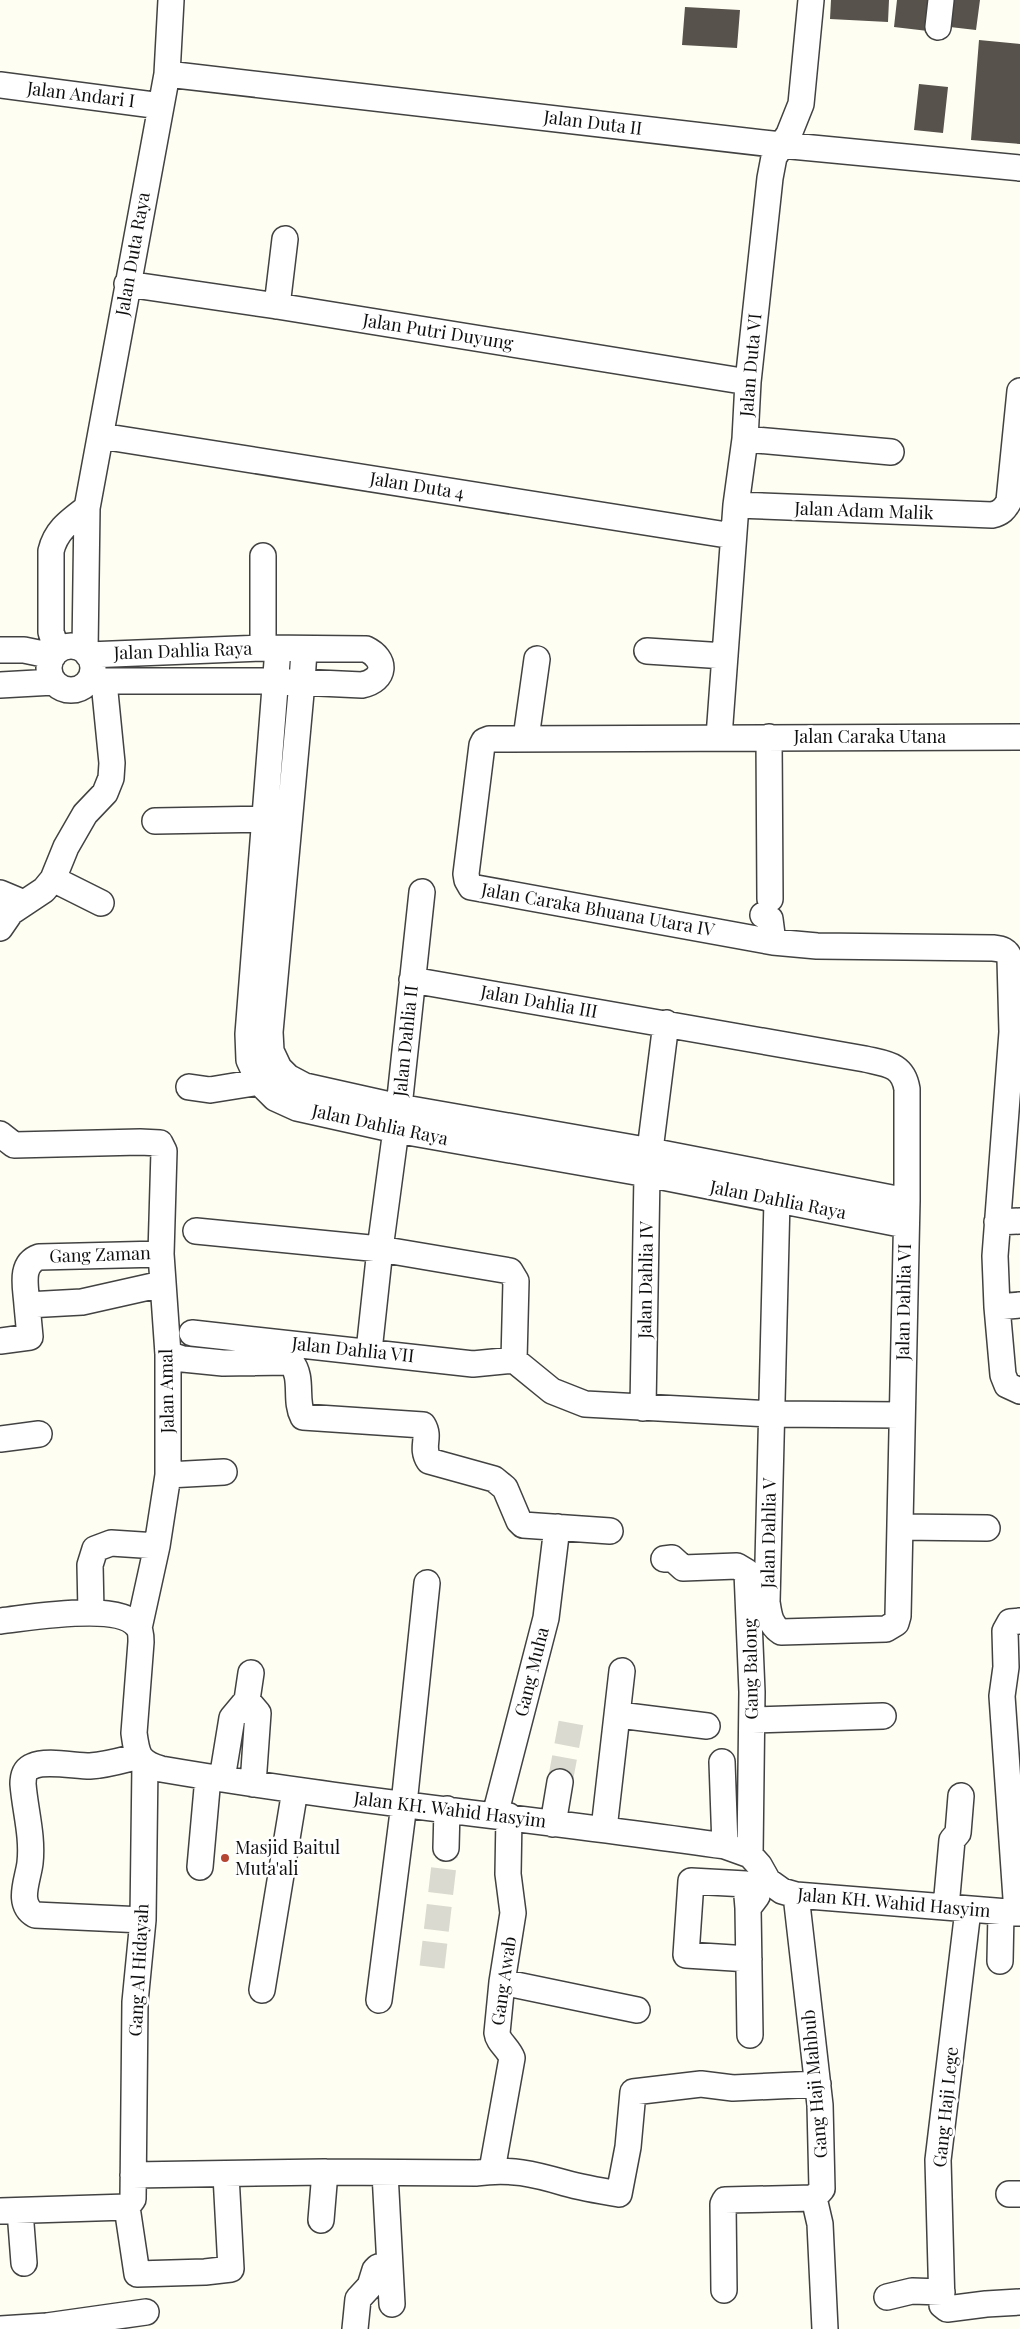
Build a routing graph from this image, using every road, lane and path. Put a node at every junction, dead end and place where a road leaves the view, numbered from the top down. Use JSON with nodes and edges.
{"nodes":[{"id":1,"x":171,"y":0,"type":"edge"},
{"id":2,"x":811,"y":0,"type":"edge"},
{"id":3,"x":941,"y":0,"type":"edge"},
{"id":4,"x":938,"y":27,"type":"dead end"},
{"id":5,"x":167,"y":74,"type":"junction"},
{"id":6,"x":0,"y":85,"type":"edge"},
{"id":7,"x":161,"y":106,"type":"junction"},
{"id":8,"x":781,"y":145,"type":"junction"},
{"id":9,"x":1020,"y":168,"type":"edge"},
{"id":10,"x":284,"y":239,"type":"dead end"},
{"id":11,"x":127,"y":284,"type":"junction"},
{"id":12,"x":277,"y":306,"type":"junction"},
{"id":13,"x":748,"y":382,"type":"junction"},
{"id":14,"x":1020,"y":391,"type":"edge"},
{"id":15,"x":744,"y":439,"type":"junction"},
{"id":16,"x":98,"y":450,"type":"junction"},
{"id":17,"x":891,"y":452,"type":"dead end"},
{"id":18,"x":736,"y":506,"type":"junction"},
{"id":19,"x":87,"y":508,"type":"junction"},
{"id":20,"x":733,"y":536,"type":"junction"},
{"id":21,"x":263,"y":556,"type":"dead end"},
{"id":22,"x":270,"y":649,"type":"junction"},
{"id":23,"x":0,"y":650,"type":"edge"},
{"id":24,"x":304,"y":650,"type":"junction"},
{"id":25,"x":647,"y":651,"type":"dead end"},
{"id":26,"x":87,"y":653,"type":"junction"},
{"id":27,"x":55,"y":654,"type":"junction"},
{"id":28,"x":725,"y":656,"type":"junction"},
{"id":29,"x":537,"y":659,"type":"dead end"},
{"id":30,"x":276,"y":681,"type":"junction"},
{"id":31,"x":54,"y":682,"type":"junction"},
{"id":32,"x":97,"y":682,"type":"junction"},
{"id":33,"x":302,"y":682,"type":"junction"},
{"id":34,"x":0,"y":685,"type":"edge"},
{"id":35,"x":1020,"y":736,"type":"edge"},
{"id":36,"x":719,"y":737,"type":"junction"},
{"id":37,"x":769,"y":737,"type":"junction"},
{"id":38,"x":526,"y":738,"type":"junction"},
{"id":39,"x":265,"y":819,"type":"junction"},
{"id":40,"x":155,"y":822,"type":"dead end"},
{"id":41,"x":53,"y":879,"type":"junction"},
{"id":42,"x":422,"y":892,"type":"dead end"},
{"id":43,"x":0,"y":893,"type":"edge"},
{"id":44,"x":24,"y":903,"type":"junction"},
{"id":45,"x":101,"y":903,"type":"dead end"},
{"id":46,"x":0,"y":928,"type":"edge"},
{"id":47,"x":773,"y":942,"type":"junction"},
{"id":48,"x":412,"y":980,"type":"junction"},
{"id":49,"x":666,"y":1023,"type":"junction"},
{"id":50,"x":1015,"y":1051,"type":"edge"},
{"id":51,"x":905,"y":1078,"type":"joint"},
{"id":52,"x":259,"y":1082,"type":"junction"},
{"id":53,"x":189,"y":1087,"type":"dead end"},
{"id":54,"x":397,"y":1119,"type":"junction"},
{"id":55,"x":1012,"y":1137,"type":"edge"},
{"id":56,"x":1,"y":1142,"type":"edge"},
{"id":57,"x":649,"y":1163,"type":"junction"},
{"id":58,"x":777,"y":1200,"type":"junction"},
{"id":59,"x":906,"y":1213,"type":"junction"},
{"id":60,"x":1009,"y":1222,"type":"edge"},
{"id":61,"x":196,"y":1231,"type":"dead end"},
{"id":62,"x":380,"y":1249,"type":"junction"},
{"id":63,"x":161,"y":1254,"type":"junction"},
{"id":64,"x":162,"y":1284,"type":"junction"},
{"id":65,"x":27,"y":1306,"type":"junction"},
{"id":66,"x":1008,"y":1306,"type":"edge"},
{"id":67,"x":192,"y":1333,"type":"dead end"},
{"id":68,"x":0,"y":1341,"type":"edge"},
{"id":69,"x":369,"y":1351,"type":"junction"},
{"id":70,"x":168,"y":1354,"type":"junction"},
{"id":71,"x":514,"y":1360,"type":"junction"},
{"id":72,"x":1020,"y":1391,"type":"edge"},
{"id":73,"x":644,"y":1408,"type":"junction"},
{"id":74,"x":771,"y":1414,"type":"junction"},
{"id":75,"x":901,"y":1415,"type":"junction"},
{"id":76,"x":39,"y":1434,"type":"dead end"},
{"id":77,"x":0,"y":1439,"type":"edge"},
{"id":78,"x":224,"y":1472,"type":"dead end"},
{"id":79,"x":168,"y":1475,"type":"junction"},
{"id":80,"x":557,"y":1527,"type":"junction"},
{"id":81,"x":900,"y":1527,"type":"junction"},
{"id":82,"x":987,"y":1528,"type":"dead end"},
{"id":83,"x":610,"y":1531,"type":"dead end"},
{"id":84,"x":157,"y":1546,"type":"junction"},
{"id":85,"x":664,"y":1559,"type":"dead end"},
{"id":86,"x":427,"y":1583,"type":"dead end"},
{"id":87,"x":91,"y":1612,"type":"junction"},
{"id":88,"x":0,"y":1621,"type":"edge"},
{"id":89,"x":1020,"y":1621,"type":"edge"},
{"id":90,"x":139,"y":1628,"type":"junction"},
{"id":91,"x":886,"y":1629,"type":"joint"},
{"id":92,"x":622,"y":1671,"type":"dead end"},
{"id":93,"x":251,"y":1673,"type":"dead end"},
{"id":94,"x":247,"y":1700,"type":"junction"},
{"id":95,"x":618,"y":1715,"type":"junction"},
{"id":96,"x":883,"y":1716,"type":"dead end"},
{"id":97,"x":752,"y":1720,"type":"junction"},
{"id":98,"x":707,"y":1726,"type":"dead end"},
{"id":99,"x":142,"y":1760,"type":"junction"},
{"id":100,"x":722,"y":1762,"type":"dead end"},
{"id":101,"x":215,"y":1778,"type":"junction"},
{"id":102,"x":560,"y":1782,"type":"tunnel mouth"},
{"id":103,"x":253,"y":1784,"type":"junction"},
{"id":104,"x":295,"y":1790,"type":"junction"},
{"id":105,"x":961,"y":1796,"type":"dead end"},
{"id":106,"x":404,"y":1804,"type":"junction"},
{"id":107,"x":447,"y":1809,"type":"junction"},
{"id":108,"x":502,"y":1816,"type":"junction"},
{"id":109,"x":553,"y":1824,"type":"junction"},
{"id":110,"x":604,"y":1829,"type":"junction"},
{"id":111,"x":693,"y":1842,"type":"junction"},
{"id":112,"x":725,"y":1846,"type":"junction"},
{"id":113,"x":446,"y":1848,"type":"tunnel mouth"},
{"id":114,"x":750,"y":1855,"type":"junction"},
{"id":115,"x":200,"y":1867,"type":"dead end"},
{"id":116,"x":691,"y":1881,"type":"junction"},
{"id":117,"x":768,"y":1881,"type":"junction"},
{"id":118,"x":796,"y":1895,"type":"junction"},
{"id":119,"x":748,"y":1908,"type":"junction"},
{"id":120,"x":957,"y":1909,"type":"junction"},
{"id":121,"x":1013,"y":1913,"type":"edge"},
{"id":122,"x":143,"y":1920,"type":"junction"},
{"id":123,"x":749,"y":1959,"type":"junction"},
{"id":124,"x":1000,"y":1961,"type":"dead end"},
{"id":125,"x":502,"y":1982,"type":"junction"},
{"id":126,"x":262,"y":1990,"type":"dead end"},
{"id":127,"x":378,"y":2000,"type":"dead end"},
{"id":128,"x":637,"y":2010,"type":"dead end"},
{"id":129,"x":750,"y":2035,"type":"dead end"},
{"id":130,"x":818,"y":2084,"type":"junction"},
{"id":131,"x":492,"y":2170,"type":"junction"},
{"id":132,"x":325,"y":2172,"type":"junction"},
{"id":133,"x":385,"y":2173,"type":"junction"},
{"id":134,"x":133,"y":2175,"type":"junction"},
{"id":135,"x":226,"y":2175,"type":"junction"},
{"id":136,"x":814,"y":2198,"type":"junction"},
{"id":137,"x":128,"y":2207,"type":"junction"},
{"id":138,"x":10,"y":2211,"type":"edge"},
{"id":139,"x":321,"y":2220,"type":"dead end"},
{"id":140,"x":24,"y":2263,"type":"dead end"},
{"id":141,"x":389,"y":2264,"type":"junction"},
{"id":142,"x":724,"y":2290,"type":"dead end"},
{"id":143,"x":886,"y":2296,"type":"dead end"},
{"id":144,"x":942,"y":2299,"type":"junction"},
{"id":145,"x":1020,"y":2302,"type":"edge"},
{"id":146,"x":392,"y":2304,"type":"dead end"},
{"id":147,"x":146,"y":2312,"type":"dead end"},
{"id":148,"x":0,"y":2329,"type":"edge"},
{"id":149,"x":355,"y":2329,"type":"edge"},
{"id":150,"x":826,"y":2329,"type":"edge"}],
"edges":[{"from":1,"to":5,"type":"street","name":"Jalan Duta Raya"},
{"from":2,"to":8,"type":"street","name":"Jalan Duta VI"},
{"from":3,"to":4,"type":"street"},
{"from":5,"to":7,"type":"street","name":"Jalan Duta Raya"},
{"from":5,"to":8,"type":"street","name":"Jalan Duta II"},
{"from":6,"to":7,"type":"street","name":"Jalan Andari I"},
{"from":7,"to":11,"type":"street","name":"Jalan Duta Raya"},
{"from":8,"to":9,"type":"street","name":"Jalan Duta II"},
{"from":8,"to":13,"type":"street","name":"Jalan Duta VI"},
{"from":10,"to":12,"type":"street"},
{"from":11,"to":12,"type":"street","name":"Jalan Putri Duyung"},
{"from":11,"to":16,"type":"street","name":"Jalan Duta Raya"},
{"from":12,"to":13,"type":"street","name":"Jalan Putri Duyung"},
{"from":13,"to":15,"type":"street","name":"Jalan Duta VI"},
{"from":14,"to":18,"type":"street","name":"Jalan Adam Malik"},
{"from":15,"to":17,"type":"street"},
{"from":15,"to":18,"type":"street","name":"Jalan Duta VI"},
{"from":16,"to":19,"type":"street","name":"Jalan Duta Raya"},
{"from":16,"to":20,"type":"street","name":"Jalan Duta 4"},
{"from":18,"to":20,"type":"street","name":"Jalan Duta VI"},
{"from":19,"to":26,"type":"street","name":"Jalan Duta Raya"},
{"from":19,"to":27,"type":"street"},
{"from":20,"to":28,"type":"street","name":"Jalan Duta VI"},
{"from":21,"to":22,"type":"street"},
{"from":22,"to":24,"type":"street","name":"Jalan Dahlia Raya"},
{"from":22,"to":26,"type":"street","name":"Jalan Dahlia Raya"},
{"from":22,"to":30,"type":"street","name":"Jalan Dahlia Raya"},
{"from":23,"to":27,"type":"street"},
{"from":24,"to":33,"type":"street","name":"Jalan Dahlia Raya"},
{"from":24,"to":33,"type":"street","name":"Jalan Dahlia Raya"},
{"from":25,"to":28,"type":"street"},
{"from":26,"to":27,"type":"street"},
{"from":26,"to":32,"type":"street"},
{"from":27,"to":31,"type":"street"},
{"from":28,"to":36,"type":"street","name":"Jalan Duta VI"},
{"from":29,"to":38,"type":"street"},
{"from":30,"to":32,"type":"street","name":"Jalan Dahlia Raya"},
{"from":30,"to":33,"type":"street","name":"Jalan Dahlia Raya"},
{"from":30,"to":39,"type":"street","name":"Jalan Dahlia Raya"},
{"from":31,"to":32,"type":"street"},
{"from":31,"to":34,"type":"street"},
{"from":32,"to":41,"type":"street"},
{"from":33,"to":54,"type":"street","name":"Jalan Dahlia Raya"},
{"from":35,"to":37,"type":"street","name":"Jalan Caraka Utana"},
{"from":36,"to":37,"type":"street","name":"Jalan Caraka Utana"},
{"from":36,"to":38,"type":"street","name":"Jalan Caraka Bhuana Utara IV"},
{"from":37,"to":47,"type":"street"},
{"from":38,"to":47,"type":"street","name":"Jalan Caraka Bhuana Utara IV"},
{"from":39,"to":40,"type":"street"},
{"from":39,"to":52,"type":"street","name":"Jalan Dahlia Raya"},
{"from":41,"to":44,"type":"street"},
{"from":41,"to":45,"type":"street"},
{"from":42,"to":48,"type":"street","name":"Jalan Dahlia II"},
{"from":43,"to":44,"type":"street"},
{"from":44,"to":46,"type":"street"},
{"from":47,"to":50,"type":"street","name":"Jalan Caraka Bhuana Utara IV"},
{"from":48,"to":49,"type":"street","name":"Jalan Dahlia III"},
{"from":48,"to":54,"type":"street","name":"Jalan Dahlia II"},
{"from":49,"to":51,"type":"street","name":"Jalan Dahlia III"},
{"from":49,"to":57,"type":"street"},
{"from":50,"to":55,"type":"street","name":"Jalan Caraka Bhuana Utara IV"},
{"from":51,"to":59,"type":"street","name":"Jalan Dahlia VI"},
{"from":52,"to":53,"type":"street"},
{"from":52,"to":54,"type":"street","name":"Jalan Dahlia Raya"},
{"from":54,"to":57,"type":"street","name":"Jalan Dahlia Raya"},
{"from":54,"to":62,"type":"street","name":"Jalan Dahlia II"},
{"from":55,"to":60,"type":"street","name":"Jalan Caraka Bhuana Utara IV"},
{"from":56,"to":63,"type":"street","name":"Jalan Amal"},
{"from":57,"to":58,"type":"street","name":"Jalan Dahlia Raya"},
{"from":57,"to":59,"type":"street","name":"Jalan Dahlia Raya"},
{"from":57,"to":73,"type":"street","name":"Jalan Dahlia IV"},
{"from":58,"to":59,"type":"street","name":"Jalan Dahlia Raya"},
{"from":58,"to":74,"type":"street","name":"Jalan Dahlia V"},
{"from":59,"to":75,"type":"street","name":"Jalan Dahlia VI"},
{"from":60,"to":66,"type":"street","name":"Jalan Caraka Bhuana Utara IV"},
{"from":61,"to":62,"type":"street"},
{"from":62,"to":69,"type":"street","name":"Jalan Dahlia II"},
{"from":62,"to":71,"type":"street"},
{"from":63,"to":64,"type":"street","name":"Jalan Amal"},
{"from":63,"to":65,"type":"street","name":"Gang Zaman"},
{"from":64,"to":65,"type":"street"},
{"from":64,"to":70,"type":"street","name":"Jalan Amal"},
{"from":65,"to":68,"type":"street"},
{"from":66,"to":72,"type":"street","name":"Jalan Caraka Bhuana Utara IV"},
{"from":67,"to":69,"type":"street","name":"Jalan Dahlia VII"},
{"from":69,"to":71,"type":"street","name":"Jalan Dahlia VII"},
{"from":70,"to":79,"type":"street","name":"Jalan Amal"},
{"from":70,"to":80,"type":"street"},
{"from":71,"to":73,"type":"street"},
{"from":73,"to":74,"type":"street"},
{"from":74,"to":75,"type":"street"},
{"from":74,"to":91,"type":"street","name":"Jalan Dahlia V"},
{"from":75,"to":81,"type":"street","name":"Jalan Dahlia VI"},
{"from":76,"to":77,"type":"street"},
{"from":78,"to":79,"type":"street"},
{"from":79,"to":84,"type":"street","name":"Jalan Amal"},
{"from":80,"to":83,"type":"street"},
{"from":80,"to":108,"type":"street","name":"Gang Muha"},
{"from":81,"to":82,"type":"street"},
{"from":81,"to":91,"type":"street","name":"Jalan Dahlia VI"},
{"from":84,"to":87,"type":"street"},
{"from":84,"to":90,"type":"street","name":"Jalan Amal"},
{"from":85,"to":97,"type":"street","name":"Gang Balong"},
{"from":86,"to":106,"type":"street"},
{"from":87,"to":88,"type":"street"},
{"from":87,"to":90,"type":"street"},
{"from":89,"to":121,"type":"street"},
{"from":90,"to":99,"type":"street"},
{"from":92,"to":95,"type":"street"},
{"from":93,"to":94,"type":"street"},
{"from":94,"to":101,"type":"street"},
{"from":94,"to":103,"type":"street"},
{"from":95,"to":98,"type":"street"},
{"from":95,"to":110,"type":"street"},
{"from":96,"to":97,"type":"street"},
{"from":97,"to":114,"type":"street","name":"Gang Balong"},
{"from":99,"to":101,"type":"street","name":"Jalan KH. Wahid Hasyim"},
{"from":99,"to":122,"type":"street","name":"Gang Al Hidayah"},
{"from":99,"to":122,"type":"street"},
{"from":100,"to":112,"type":"street"},
{"from":101,"to":103,"type":"street","name":"Jalan KH. Wahid Hasyim"},
{"from":101,"to":115,"type":"street"},
{"from":102,"to":109,"type":"street"},
{"from":103,"to":104,"type":"street","name":"Jalan KH. Wahid Hasyim"},
{"from":104,"to":106,"type":"street","name":"Jalan KH. Wahid Hasyim"},
{"from":104,"to":126,"type":"street"},
{"from":105,"to":120,"type":"street","name":"Gang Haji Lege"},
{"from":106,"to":107,"type":"street","name":"Jalan KH. Wahid Hasyim"},
{"from":106,"to":127,"type":"street"},
{"from":107,"to":108,"type":"street","name":"Jalan KH. Wahid Hasyim"},
{"from":107,"to":113,"type":"street"},
{"from":108,"to":109,"type":"street","name":"Jalan KH. Wahid Hasyim"},
{"from":108,"to":125,"type":"street","name":"Gang Awab"},
{"from":109,"to":110,"type":"street","name":"Jalan KH. Wahid Hasyim"},
{"from":110,"to":111,"type":"street","name":"Jalan KH. Wahid Hasyim"},
{"from":111,"to":112,"type":"street","name":"Jalan KH. Wahid Hasyim"},
{"from":111,"to":116,"type":"street"},
{"from":112,"to":114,"type":"street","name":"Jalan KH. Wahid Hasyim"},
{"from":114,"to":117,"type":"street","name":"Jalan KH. Wahid Hasyim"},
{"from":116,"to":119,"type":"street"},
{"from":116,"to":123,"type":"street"},
{"from":117,"to":118,"type":"street","name":"Jalan KH. Wahid Hasyim"},
{"from":117,"to":119,"type":"street"},
{"from":118,"to":120,"type":"street","name":"Jalan KH. Wahid Hasyim"},
{"from":118,"to":130,"type":"street","name":"Gang Haji Mahbub"},
{"from":119,"to":123,"type":"street"},
{"from":120,"to":121,"type":"street","name":"Jalan KH. Wahid Hasyim"},
{"from":120,"to":144,"type":"street","name":"Gang Haji Lege"},
{"from":121,"to":124,"type":"street"},
{"from":122,"to":134,"type":"street","name":"Gang Al Hidayah"},
{"from":123,"to":129,"type":"street"},
{"from":125,"to":128,"type":"street"},
{"from":125,"to":131,"type":"street","name":"Gang Awab"},
{"from":130,"to":131,"type":"street"},
{"from":130,"to":136,"type":"street","name":"Gang Haji Mahbub"},
{"from":131,"to":133,"type":"street"},
{"from":132,"to":133,"type":"street"},
{"from":132,"to":135,"type":"street"},
{"from":132,"to":139,"type":"street"},
{"from":133,"to":141,"type":"street"},
{"from":134,"to":135,"type":"street"},
{"from":134,"to":137,"type":"street","name":"Gang Al Hidayah"},
{"from":135,"to":137,"type":"street","name":"Gang Al Hidayah"},
{"from":136,"to":142,"type":"street"},
{"from":136,"to":150,"type":"street"},
{"from":137,"to":138,"type":"street"},
{"from":138,"to":140,"type":"street"},
{"from":141,"to":146,"type":"street"},
{"from":141,"to":149,"type":"street"},
{"from":143,"to":144,"type":"street"},
{"from":144,"to":145,"type":"street"},
{"from":147,"to":148,"type":"street"}]}
